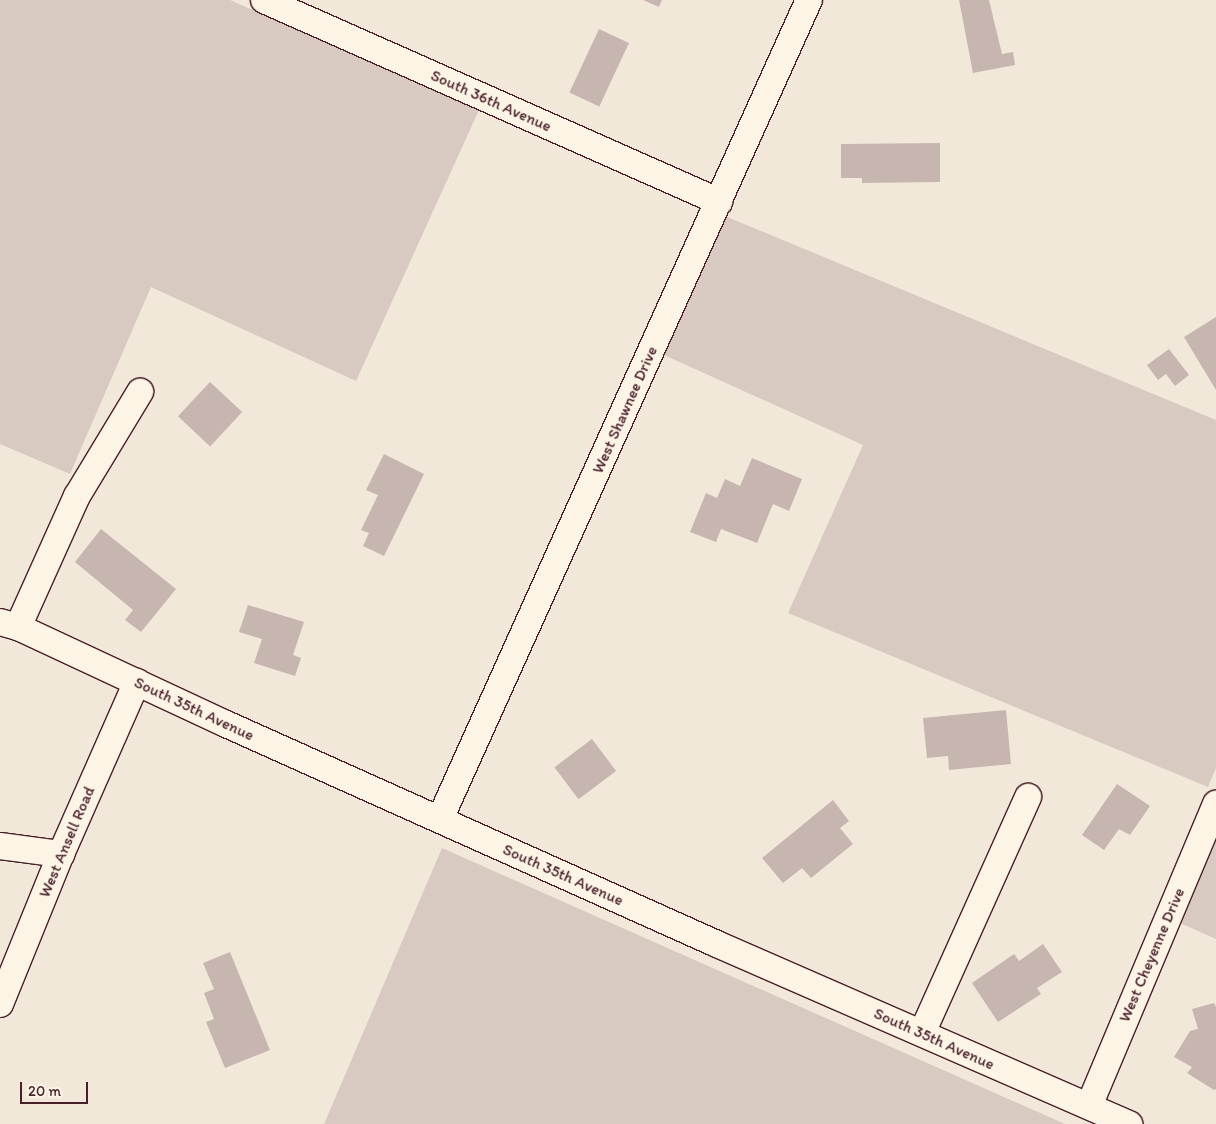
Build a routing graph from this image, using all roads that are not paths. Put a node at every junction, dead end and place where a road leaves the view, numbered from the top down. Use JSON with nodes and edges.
{"nodes":[{"id":1,"x":264,"y":0,"type":"edge"},
{"id":2,"x":810,"y":0,"type":"edge"},
{"id":3,"x":719,"y":202,"type":"junction"},
{"id":4,"x":140,"y":392,"type":"dead end"},
{"id":5,"x":9,"y":624,"type":"edge"},
{"id":6,"x":137,"y":682,"type":"junction"},
{"id":7,"x":1028,"y":797,"type":"dead end"},
{"id":8,"x":1216,"y":804,"type":"edge"},
{"id":9,"x":440,"y":819,"type":"junction"},
{"id":10,"x":0,"y":846,"type":"edge"},
{"id":11,"x":61,"y":854,"type":"junction"},
{"id":12,"x":0,"y":1004,"type":"edge"},
{"id":13,"x":922,"y":1033,"type":"junction"},
{"id":14,"x":1089,"y":1106,"type":"junction"},
{"id":15,"x":1129,"y":1124,"type":"edge"}],
"edges":[{"from":1,"to":3,"type":"street","name":"South 36th Avenue"},
{"from":2,"to":3,"type":"street","name":"West Shawnee Drive"},
{"from":3,"to":9,"type":"street","name":"West Shawnee Drive"},
{"from":4,"to":5,"type":"street"},
{"from":5,"to":6,"type":"street","name":"South 35th Avenue"},
{"from":6,"to":9,"type":"street","name":"South 35th Avenue"},
{"from":6,"to":11,"type":"street","name":"West Ansell Road"},
{"from":7,"to":13,"type":"street"},
{"from":8,"to":14,"type":"street","name":"West Cheyenne Drive"},
{"from":9,"to":13,"type":"street","name":"South 35th Avenue"},
{"from":10,"to":11,"type":"street"},
{"from":11,"to":12,"type":"street","name":"West Ansell Road"},
{"from":13,"to":14,"type":"street","name":"South 35th Avenue"},
{"from":14,"to":15,"type":"street","name":"South 35th Avenue"}]}
